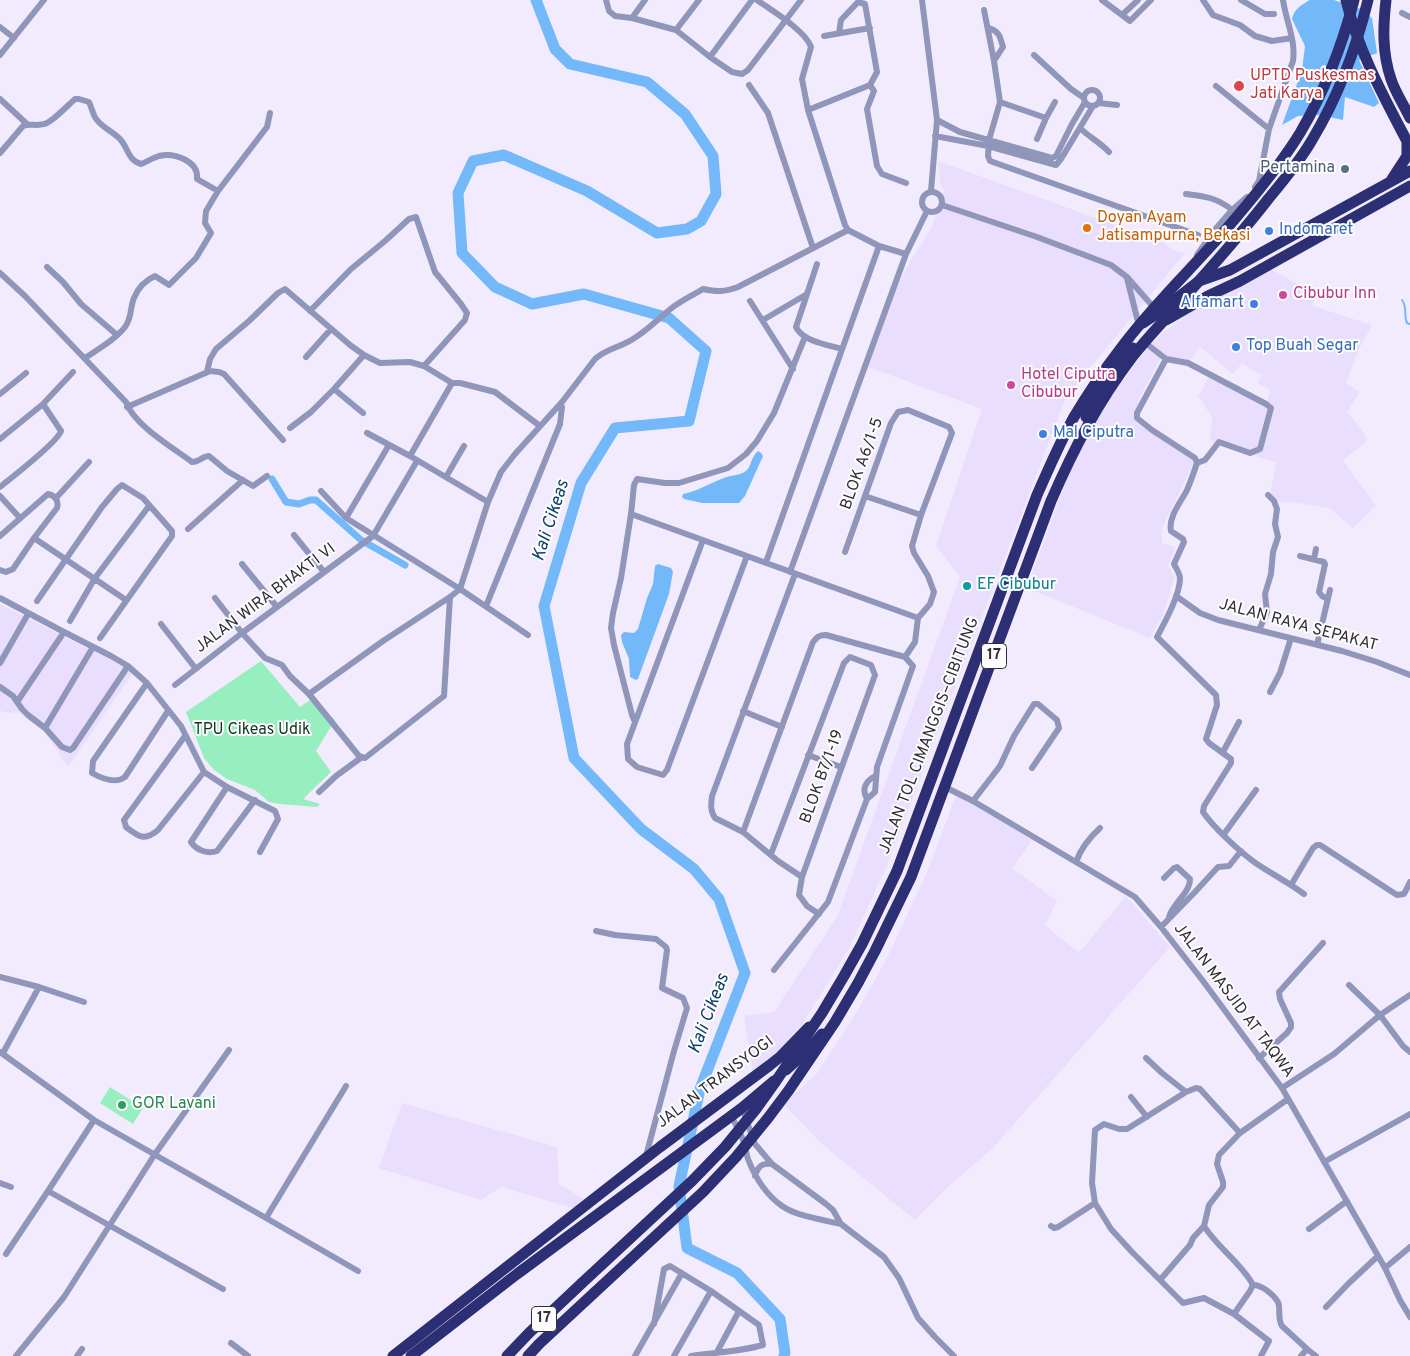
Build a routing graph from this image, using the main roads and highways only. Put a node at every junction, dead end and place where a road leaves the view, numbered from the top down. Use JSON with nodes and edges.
{"nodes":[{"id":1,"x":1346,"y":0,"type":"edge"},
{"id":2,"x":1354,"y":0,"type":"edge"},
{"id":3,"x":1368,"y":0,"type":"edge"},
{"id":4,"x":1386,"y":0,"type":"edge"},
{"id":5,"x":1408,"y":115,"type":"edge"},
{"id":6,"x":1408,"y":144,"type":"edge"},
{"id":7,"x":1410,"y":172,"type":"edge"},
{"id":8,"x":1390,"y":182,"type":"junction"},
{"id":9,"x":1410,"y":186,"type":"edge"},
{"id":10,"x":968,"y":676,"type":"junction"},
{"id":11,"x":986,"y":680,"type":"junction"},
{"id":12,"x":960,"y":700,"type":"junction"},
{"id":13,"x":977,"y":705,"type":"junction"},
{"id":14,"x":393,"y":1356,"type":"edge"},
{"id":15,"x":411,"y":1356,"type":"edge"},
{"id":16,"x":507,"y":1356,"type":"edge"},
{"id":17,"x":528,"y":1356,"type":"edge"}],
"edges":[{"from":1,"to":6,"type":"highway","bridge":true},
{"from":2,"to":16,"type":"highway","name":"JALAN TOL CIMANGGIS–CIBITUNG","number":"17","bridge":true},
{"from":3,"to":17,"type":"highway","name":"JALAN TOL CIMANGGIS–CIBITUNG","number":"17","bridge":true},
{"from":4,"to":5,"type":"highway"},
{"from":6,"to":8,"type":"highway"},
{"from":7,"to":8,"type":"highway","name":"JALAN TRANSYOGI"},
{"from":8,"to":10,"type":"highway","name":"JALAN TRANSYOGI"},
{"from":9,"to":11,"type":"highway","name":"JALAN TRANSYOGI"},
{"from":10,"to":11,"type":"highway"},
{"from":10,"to":12,"type":"highway","name":"JALAN TRANSYOGI"},
{"from":11,"to":13,"type":"highway","name":"JALAN TRANSYOGI"},
{"from":12,"to":13,"type":"highway"},
{"from":12,"to":14,"type":"highway","name":"JALAN TRANSYOGI"},
{"from":13,"to":15,"type":"highway","name":"JALAN TRANSYOGI"}]}
